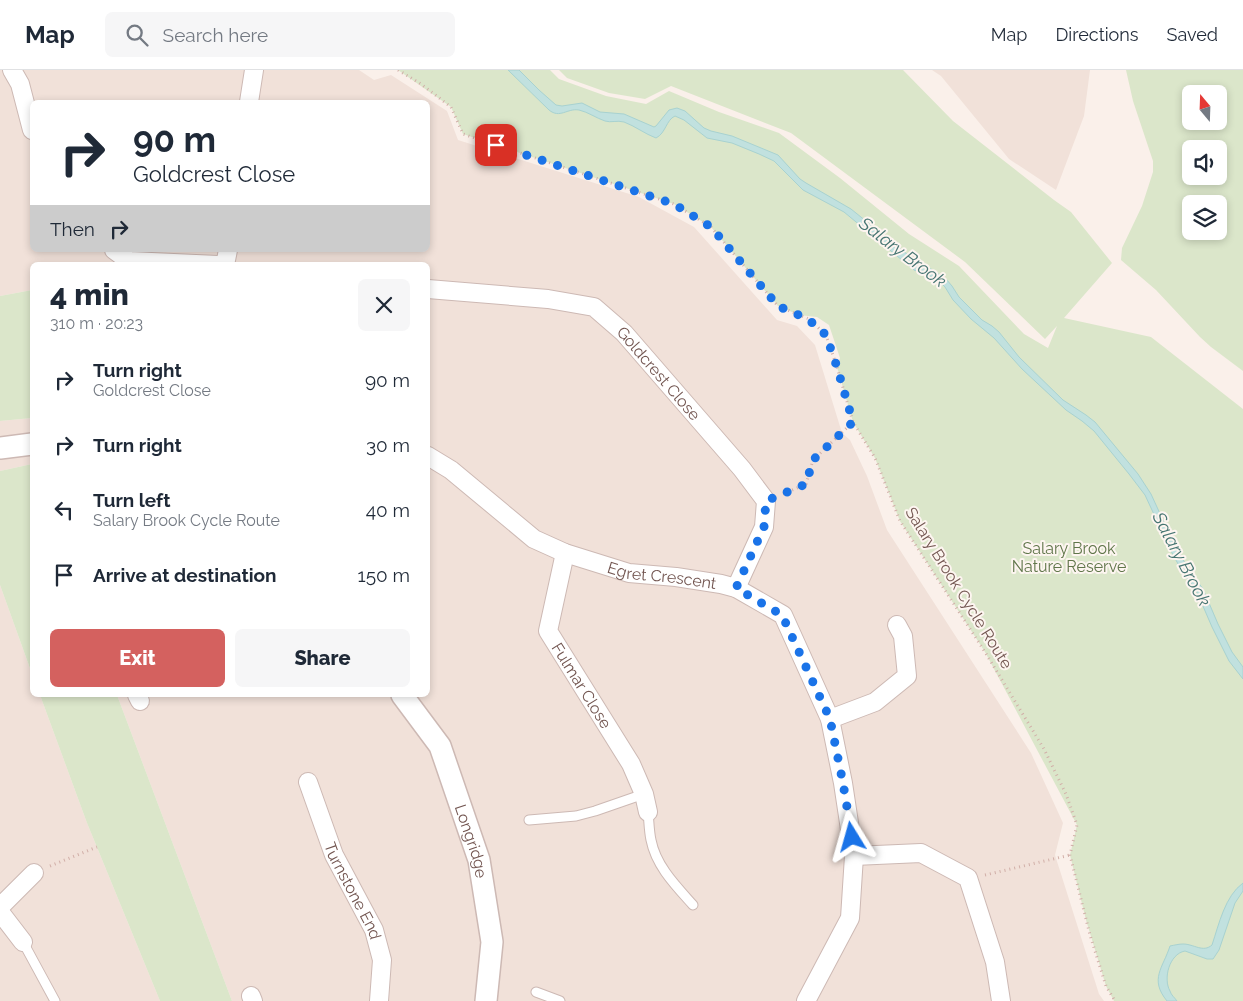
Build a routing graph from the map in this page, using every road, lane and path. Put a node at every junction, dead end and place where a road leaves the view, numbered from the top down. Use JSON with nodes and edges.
{"nodes":[{"id":1,"x":12,"y":70,"type":"edge"},
{"id":2,"x":254,"y":70,"type":"edge"},
{"id":3,"x":398,"y":70,"type":"edge"},
{"id":4,"x":250,"y":100,"type":"edge"},
{"id":5,"x":30,"y":122,"type":"edge"},
{"id":6,"x":116,"y":252,"type":"edge"},
{"id":7,"x":129,"y":262,"type":"edge"},
{"id":8,"x":430,"y":289,"type":"edge"},
{"id":9,"x":853,"y":422,"type":"junction"},
{"id":10,"x":30,"y":444,"type":"edge"},
{"id":11,"x":0,"y":448,"type":"edge"},
{"id":12,"x":430,"y":457,"type":"edge"},
{"id":13,"x":766,"y":501,"type":"junction"},
{"id":14,"x":565,"y":553,"type":"junction"},
{"id":15,"x":736,"y":588,"type":"junction"},
{"id":16,"x":896,"y":625,"type":"dead end"},
{"id":17,"x":403,"y":697,"type":"edge"},
{"id":18,"x":830,"y":719,"type":"junction"},
{"id":19,"x":308,"y":782,"type":"dead end"},
{"id":20,"x":644,"y":794,"type":"junction"},
{"id":21,"x":648,"y":812,"type":"joint"},
{"id":22,"x":529,"y":820,"type":"dead end"},
{"id":23,"x":97,"y":847,"type":"dead end"},
{"id":24,"x":1070,"y":855,"type":"junction"},
{"id":25,"x":854,"y":856,"type":"junction"},
{"id":26,"x":34,"y":873,"type":"joint"},
{"id":27,"x":968,"y":878,"type":"junction"},
{"id":28,"x":693,"y":905,"type":"dead end"},
{"id":29,"x":0,"y":907,"type":"edge"},
{"id":30,"x":0,"y":912,"type":"edge"},
{"id":31,"x":23,"y":942,"type":"joint"},
{"id":32,"x":536,"y":992,"type":"dead end"},
{"id":33,"x":56,"y":1001,"type":"edge"},
{"id":34,"x":379,"y":1001,"type":"edge"},
{"id":35,"x":486,"y":1001,"type":"edge"},
{"id":36,"x":560,"y":1001,"type":"edge"},
{"id":37,"x":806,"y":1001,"type":"edge"},
{"id":38,"x":1001,"y":1001,"type":"edge"},
{"id":39,"x":1115,"y":1001,"type":"edge"}],
"edges":[{"from":1,"to":5,"type":"street"},
{"from":2,"to":4,"type":"street"},
{"from":3,"to":9,"type":"path","name":"Salary Brook Cycle Route"},
{"from":6,"to":7,"type":"street"},
{"from":8,"to":13,"type":"street","name":"Goldcrest Close"},
{"from":9,"to":13,"type":"path"},
{"from":9,"to":24,"type":"path","name":"Salary Brook Cycle Route"},
{"from":10,"to":11,"type":"street"},
{"from":12,"to":14,"type":"street","name":"Egret Crescent"},
{"from":13,"to":15,"type":"street"},
{"from":14,"to":15,"type":"street","name":"Egret Crescent"},
{"from":14,"to":20,"type":"street","name":"Fulmar Close"},
{"from":15,"to":18,"type":"street","name":"Egret Crescent"},
{"from":16,"to":18,"type":"street"},
{"from":17,"to":35,"type":"street","name":"Longridge"},
{"from":18,"to":25,"type":"street","name":"Egret Crescent"},
{"from":19,"to":34,"type":"street","name":"Turnstone End"},
{"from":20,"to":21,"type":"street","name":"Fulmar Close"},
{"from":20,"to":22,"type":"lane"},
{"from":21,"to":28,"type":"lane"},
{"from":23,"to":26,"type":"path"},
{"from":24,"to":27,"type":"path"},
{"from":24,"to":39,"type":"path","name":"Salary Brook Cycle Route"},
{"from":25,"to":27,"type":"street"},
{"from":25,"to":37,"type":"street","name":"Egret Crescent"},
{"from":26,"to":29,"type":"street"},
{"from":27,"to":38,"type":"street"},
{"from":30,"to":31,"type":"street"},
{"from":31,"to":33,"type":"lane"},
{"from":32,"to":36,"type":"lane"}]}
